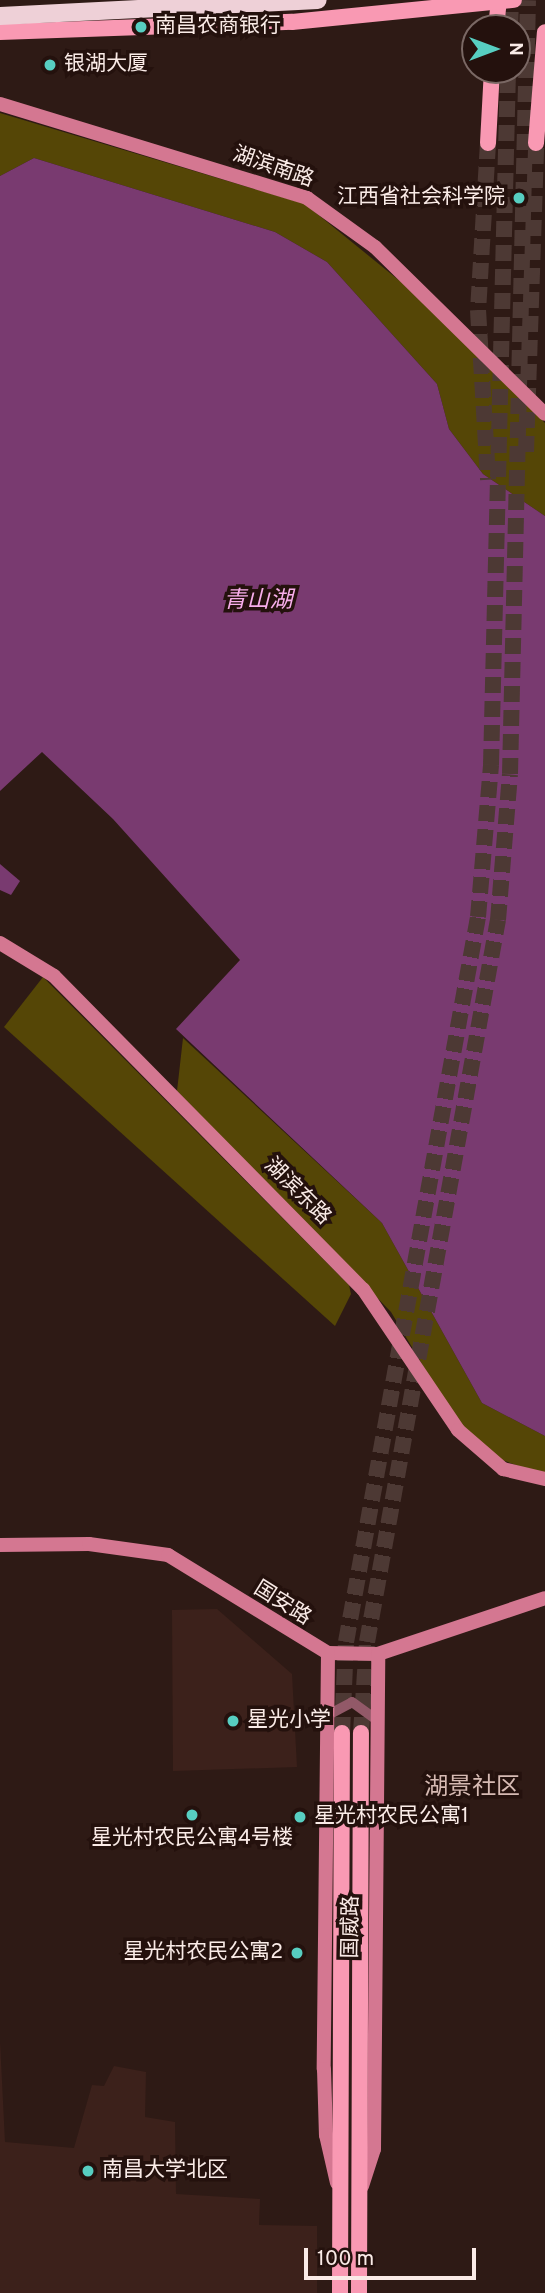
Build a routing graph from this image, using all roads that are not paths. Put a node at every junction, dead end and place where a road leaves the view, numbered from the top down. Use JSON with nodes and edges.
{"nodes":[{"id":1,"x":318,"y":0,"type":"edge"},
{"id":2,"x":504,"y":1,"type":"edge"},
{"id":3,"x":0,"y":16,"type":"edge"},
{"id":4,"x":0,"y":32,"type":"edge"},
{"id":5,"x":545,"y":32,"type":"edge"},
{"id":6,"x":491,"y":84,"type":"edge"},
{"id":7,"x":0,"y":104,"type":"edge"},
{"id":8,"x":488,"y":143,"type":"tunnel mouth"},
{"id":9,"x":536,"y":143,"type":"tunnel mouth"},
{"id":10,"x":545,"y":414,"type":"edge"},
{"id":11,"x":0,"y":943,"type":"edge"},
{"id":12,"x":545,"y":1479,"type":"edge"},
{"id":13,"x":0,"y":1545,"type":"edge"},
{"id":14,"x":545,"y":1598,"type":"edge"},
{"id":15,"x":328,"y":1653,"type":"junction"},
{"id":16,"x":378,"y":1654,"type":"junction"},
{"id":17,"x":324,"y":1719,"type":"junction"},
{"id":18,"x":379,"y":1721,"type":"junction"},
{"id":19,"x":342,"y":1733,"type":"tunnel mouth"},
{"id":20,"x":361,"y":1733,"type":"tunnel mouth"},
{"id":21,"x":339,"y":2195,"type":"junction"},
{"id":22,"x":358,"y":2197,"type":"junction"},
{"id":23,"x":340,"y":2293,"type":"edge"},
{"id":24,"x":359,"y":2293,"type":"edge"}],
"edges":[{"from":1,"to":3,"type":"highway"},
{"from":2,"to":4,"type":"main road"},
{"from":5,"to":9,"type":"main road"},
{"from":6,"to":8,"type":"main road"},
{"from":7,"to":10,"type":"street","name":"湖滨南路"},
{"from":11,"to":12,"type":"street","name":"湖滨东路"},
{"from":13,"to":15,"type":"street","name":"国安路"},
{"from":14,"to":16,"type":"street"},
{"from":15,"to":16,"type":"street"},
{"from":15,"to":17,"type":"street","name":"国威路"},
{"from":16,"to":18,"type":"street","name":"国威路"},
{"from":17,"to":18,"type":"street"},
{"from":17,"to":21,"type":"street","name":"国威路"},
{"from":18,"to":22,"type":"street","name":"国威路"},
{"from":19,"to":21,"type":"main road","name":"国威路"},
{"from":20,"to":22,"type":"main road","name":"国威路"},
{"from":21,"to":23,"type":"main road","name":"国威路"},
{"from":22,"to":24,"type":"main road","name":"国威路"}]}
